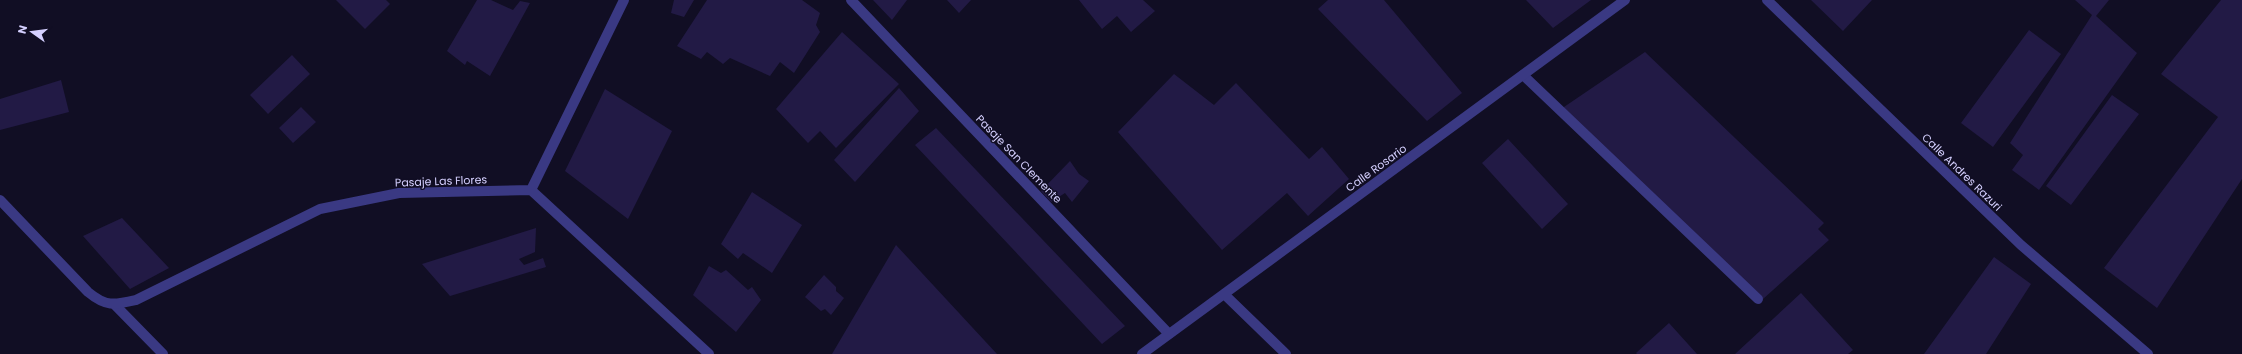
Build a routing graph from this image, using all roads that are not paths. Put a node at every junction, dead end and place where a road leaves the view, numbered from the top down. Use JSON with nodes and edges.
{"nodes":[{"id":1,"x":624,"y":0,"type":"edge"},
{"id":2,"x":851,"y":0,"type":"edge"},
{"id":3,"x":1625,"y":0,"type":"edge"},
{"id":4,"x":1767,"y":0,"type":"edge"},
{"id":5,"x":1523,"y":75,"type":"junction"},
{"id":6,"x":531,"y":190,"type":"junction"},
{"id":7,"x":0,"y":200,"type":"edge"},
{"id":8,"x":1224,"y":294,"type":"junction"},
{"id":9,"x":1758,"y":299,"type":"dead end"},
{"id":10,"x":115,"y":305,"type":"junction"},
{"id":11,"x":1169,"y":334,"type":"junction"},
{"id":12,"x":164,"y":354,"type":"edge"},
{"id":13,"x":709,"y":354,"type":"edge"},
{"id":14,"x":1142,"y":354,"type":"edge"},
{"id":15,"x":1286,"y":354,"type":"edge"},
{"id":16,"x":2148,"y":354,"type":"edge"}],
"edges":[{"from":1,"to":6,"type":"street"},
{"from":2,"to":11,"type":"street","name":"Pasaje San Clemente"},
{"from":3,"to":5,"type":"street","name":"Calle Rosario"},
{"from":4,"to":16,"type":"street","name":"Calle Andres Razuri"},
{"from":5,"to":8,"type":"street","name":"Calle Rosario"},
{"from":5,"to":9,"type":"street"},
{"from":6,"to":10,"type":"street","name":"Pasaje Las Flores"},
{"from":6,"to":13,"type":"street"},
{"from":7,"to":10,"type":"street"},
{"from":8,"to":11,"type":"street","name":"Calle Rosario"},
{"from":8,"to":15,"type":"street"},
{"from":10,"to":12,"type":"street"},
{"from":11,"to":14,"type":"street","name":"Calle Rosario"}]}
